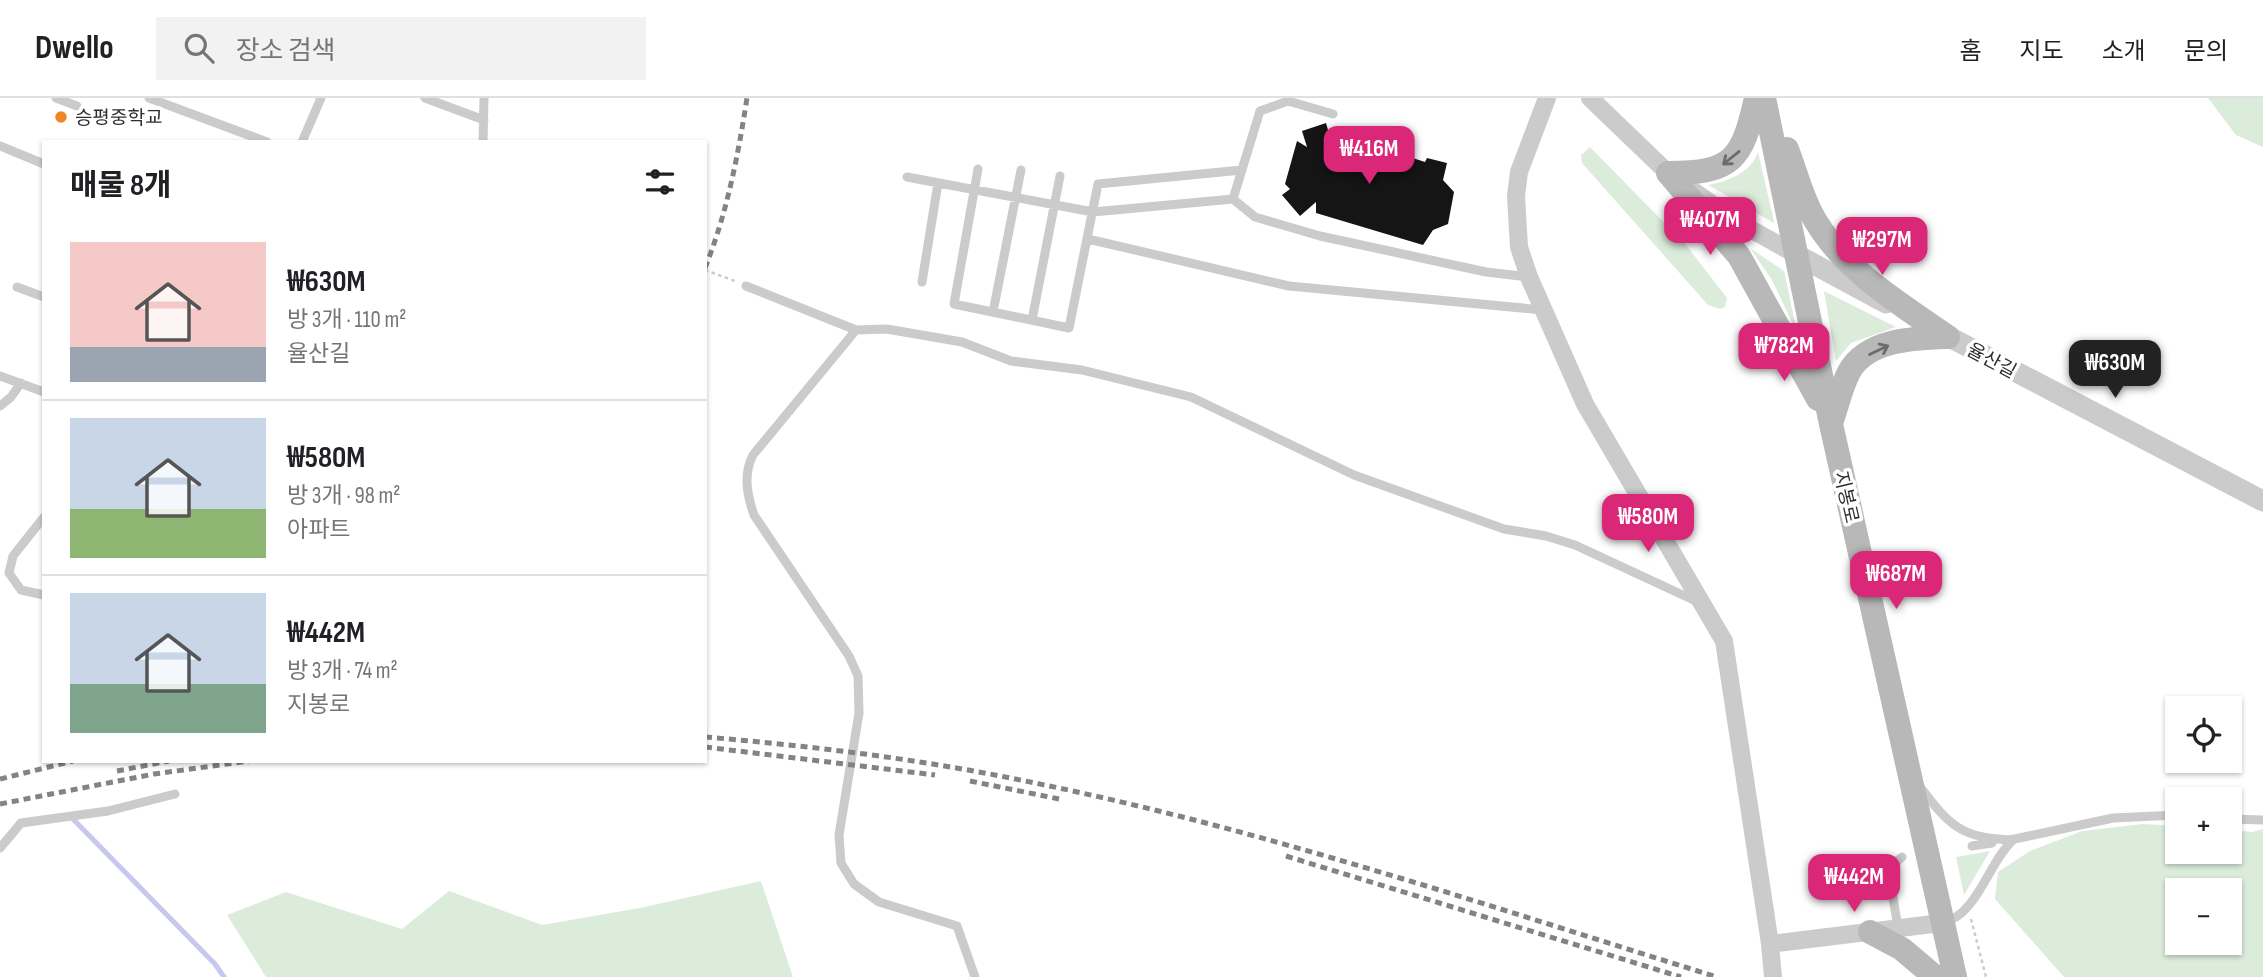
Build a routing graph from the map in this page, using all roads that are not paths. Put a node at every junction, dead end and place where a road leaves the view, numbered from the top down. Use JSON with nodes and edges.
{"nodes":[{"id":1,"x":57,"y":98,"type":"edge"},
{"id":2,"x":149,"y":98,"type":"edge"},
{"id":3,"x":321,"y":98,"type":"edge"},
{"id":4,"x":425,"y":98,"type":"edge"},
{"id":5,"x":484,"y":98,"type":"edge"},
{"id":6,"x":1548,"y":98,"type":"edge"},
{"id":7,"x":1590,"y":98,"type":"edge"},
{"id":8,"x":1756,"y":98,"type":"edge"},
{"id":9,"x":1765,"y":98,"type":"edge"},
{"id":10,"x":77,"y":106,"type":"dead end"},
{"id":11,"x":1333,"y":114,"type":"dead end"},
{"id":12,"x":484,"y":120,"type":"junction"},
{"id":13,"x":262,"y":140,"type":"edge"},
{"id":14,"x":304,"y":140,"type":"edge"},
{"id":15,"x":483,"y":140,"type":"edge"},
{"id":16,"x":0,"y":146,"type":"edge"},
{"id":17,"x":42,"y":163,"type":"edge"},
{"id":18,"x":978,"y":169,"type":"dead end"},
{"id":19,"x":1021,"y":170,"type":"dead end"},
{"id":20,"x":1242,"y":170,"type":"junction"},
{"id":21,"x":1668,"y":173,"type":"junction"},
{"id":22,"x":1060,"y":176,"type":"dead end"},
{"id":23,"x":907,"y":177,"type":"dead end"},
{"id":24,"x":938,"y":183,"type":"junction"},
{"id":25,"x":974,"y":190,"type":"junction"},
{"id":26,"x":1016,"y":198,"type":"junction"},
{"id":27,"x":1233,"y":199,"type":"junction"},
{"id":28,"x":1055,"y":205,"type":"junction"},
{"id":29,"x":1093,"y":212,"type":"junction"},
{"id":30,"x":1088,"y":239,"type":"junction"},
{"id":31,"x":1797,"y":255,"type":"junction"},
{"id":32,"x":1529,"y":278,"type":"junction"},
{"id":33,"x":922,"y":282,"type":"dead end"},
{"id":34,"x":746,"y":286,"type":"road end"},
{"id":35,"x":17,"y":287,"type":"dead end"},
{"id":36,"x":42,"y":295,"type":"edge"},
{"id":37,"x":1543,"y":310,"type":"junction"},
{"id":38,"x":993,"y":312,"type":"junction"},
{"id":39,"x":1032,"y":320,"type":"junction"},
{"id":40,"x":856,"y":330,"type":"junction"},
{"id":41,"x":1948,"y":337,"type":"junction"},
{"id":42,"x":0,"y":376,"type":"edge"},
{"id":43,"x":21,"y":383,"type":"junction"},
{"id":44,"x":42,"y":391,"type":"edge"},
{"id":45,"x":0,"y":406,"type":"edge"},
{"id":46,"x":1830,"y":424,"type":"junction"},
{"id":47,"x":2263,"y":501,"type":"edge"},
{"id":48,"x":42,"y":520,"type":"edge"},
{"id":49,"x":42,"y":595,"type":"edge"},
{"id":50,"x":1700,"y":603,"type":"junction"},
{"id":51,"x":1908,"y":771,"type":"junction"},
{"id":52,"x":175,"y":794,"type":"dead end"},
{"id":53,"x":2165,"y":816,"type":"edge"},
{"id":54,"x":2242,"y":819,"type":"edge"},
{"id":55,"x":2263,"y":820,"type":"edge"},
{"id":56,"x":2013,"y":840,"type":"junction"},
{"id":57,"x":1972,"y":846,"type":"dead end"},
{"id":58,"x":0,"y":848,"type":"edge"},
{"id":59,"x":1902,"y":857,"type":"dead end"},
{"id":60,"x":1941,"y":923,"type":"junction"},
{"id":61,"x":1898,"y":928,"type":"junction"},
{"id":62,"x":1870,"y":932,"type":"junction"},
{"id":63,"x":1770,"y":944,"type":"junction"},
{"id":64,"x":975,"y":977,"type":"edge"},
{"id":65,"x":1773,"y":977,"type":"edge"},
{"id":66,"x":1935,"y":977,"type":"edge"},
{"id":67,"x":1955,"y":977,"type":"edge"}],
"edges":[{"from":1,"to":10,"type":"lane"},
{"from":2,"to":13,"type":"lane"},
{"from":3,"to":14,"type":"lane"},
{"from":4,"to":12,"type":"lane"},
{"from":5,"to":12,"type":"lane"},
{"from":6,"to":32,"type":"street"},
{"from":7,"to":21,"type":"street"},
{"from":8,"to":21,"type":"main road","one_way":true},
{"from":9,"to":31,"type":"main road","name":"지봉로"},
{"from":9,"to":41,"type":"main road"},
{"from":11,"to":20,"type":"lane"},
{"from":12,"to":15,"type":"lane"},
{"from":16,"to":17,"type":"lane"},
{"from":18,"to":25,"type":"lane"},
{"from":19,"to":26,"type":"lane"},
{"from":20,"to":27,"type":"lane"},
{"from":20,"to":29,"type":"lane"},
{"from":21,"to":31,"type":"street"},
{"from":21,"to":46,"type":"main road"},
{"from":22,"to":28,"type":"lane"},
{"from":23,"to":24,"type":"lane"},
{"from":24,"to":25,"type":"lane"},
{"from":24,"to":33,"type":"lane"},
{"from":25,"to":26,"type":"lane"},
{"from":25,"to":38,"type":"lane"},
{"from":26,"to":28,"type":"lane"},
{"from":26,"to":38,"type":"lane"},
{"from":27,"to":29,"type":"lane"},
{"from":27,"to":32,"type":"lane"},
{"from":28,"to":29,"type":"lane"},
{"from":28,"to":39,"type":"lane"},
{"from":29,"to":30,"type":"lane"},
{"from":30,"to":37,"type":"lane"},
{"from":30,"to":39,"type":"lane"},
{"from":31,"to":41,"type":"street","name":"율산길"},
{"from":31,"to":46,"type":"main road","name":"지봉로"},
{"from":32,"to":37,"type":"street"},
{"from":34,"to":40,"type":"lane"},
{"from":35,"to":36,"type":"lane"},
{"from":37,"to":50,"type":"street"},
{"from":38,"to":39,"type":"lane"},
{"from":40,"to":50,"type":"lane"},
{"from":40,"to":64,"type":"lane"},
{"from":46,"to":41,"type":"main road","one_way":true},
{"from":41,"to":47,"type":"street","name":"율산길"},
{"from":42,"to":43,"type":"lane"},
{"from":43,"to":44,"type":"lane"},
{"from":43,"to":45,"type":"lane"},
{"from":46,"to":51,"type":"main road","name":"지봉로"},
{"from":48,"to":49,"type":"lane"},
{"from":50,"to":63,"type":"street"},
{"from":51,"to":56,"type":"lane"},
{"from":51,"to":60,"type":"main road","name":"지봉로"},
{"from":52,"to":58,"type":"lane"},
{"from":53,"to":56,"type":"lane"},
{"from":54,"to":55,"type":"lane"},
{"from":56,"to":57,"type":"lane"},
{"from":56,"to":60,"type":"lane"},
{"from":59,"to":61,"type":"lane"},
{"from":60,"to":61,"type":"street"},
{"from":60,"to":67,"type":"main road","name":"지봉로"},
{"from":61,"to":62,"type":"street"},
{"from":62,"to":63,"type":"street"},
{"from":62,"to":66,"type":"main road"},
{"from":63,"to":65,"type":"street"}]}
